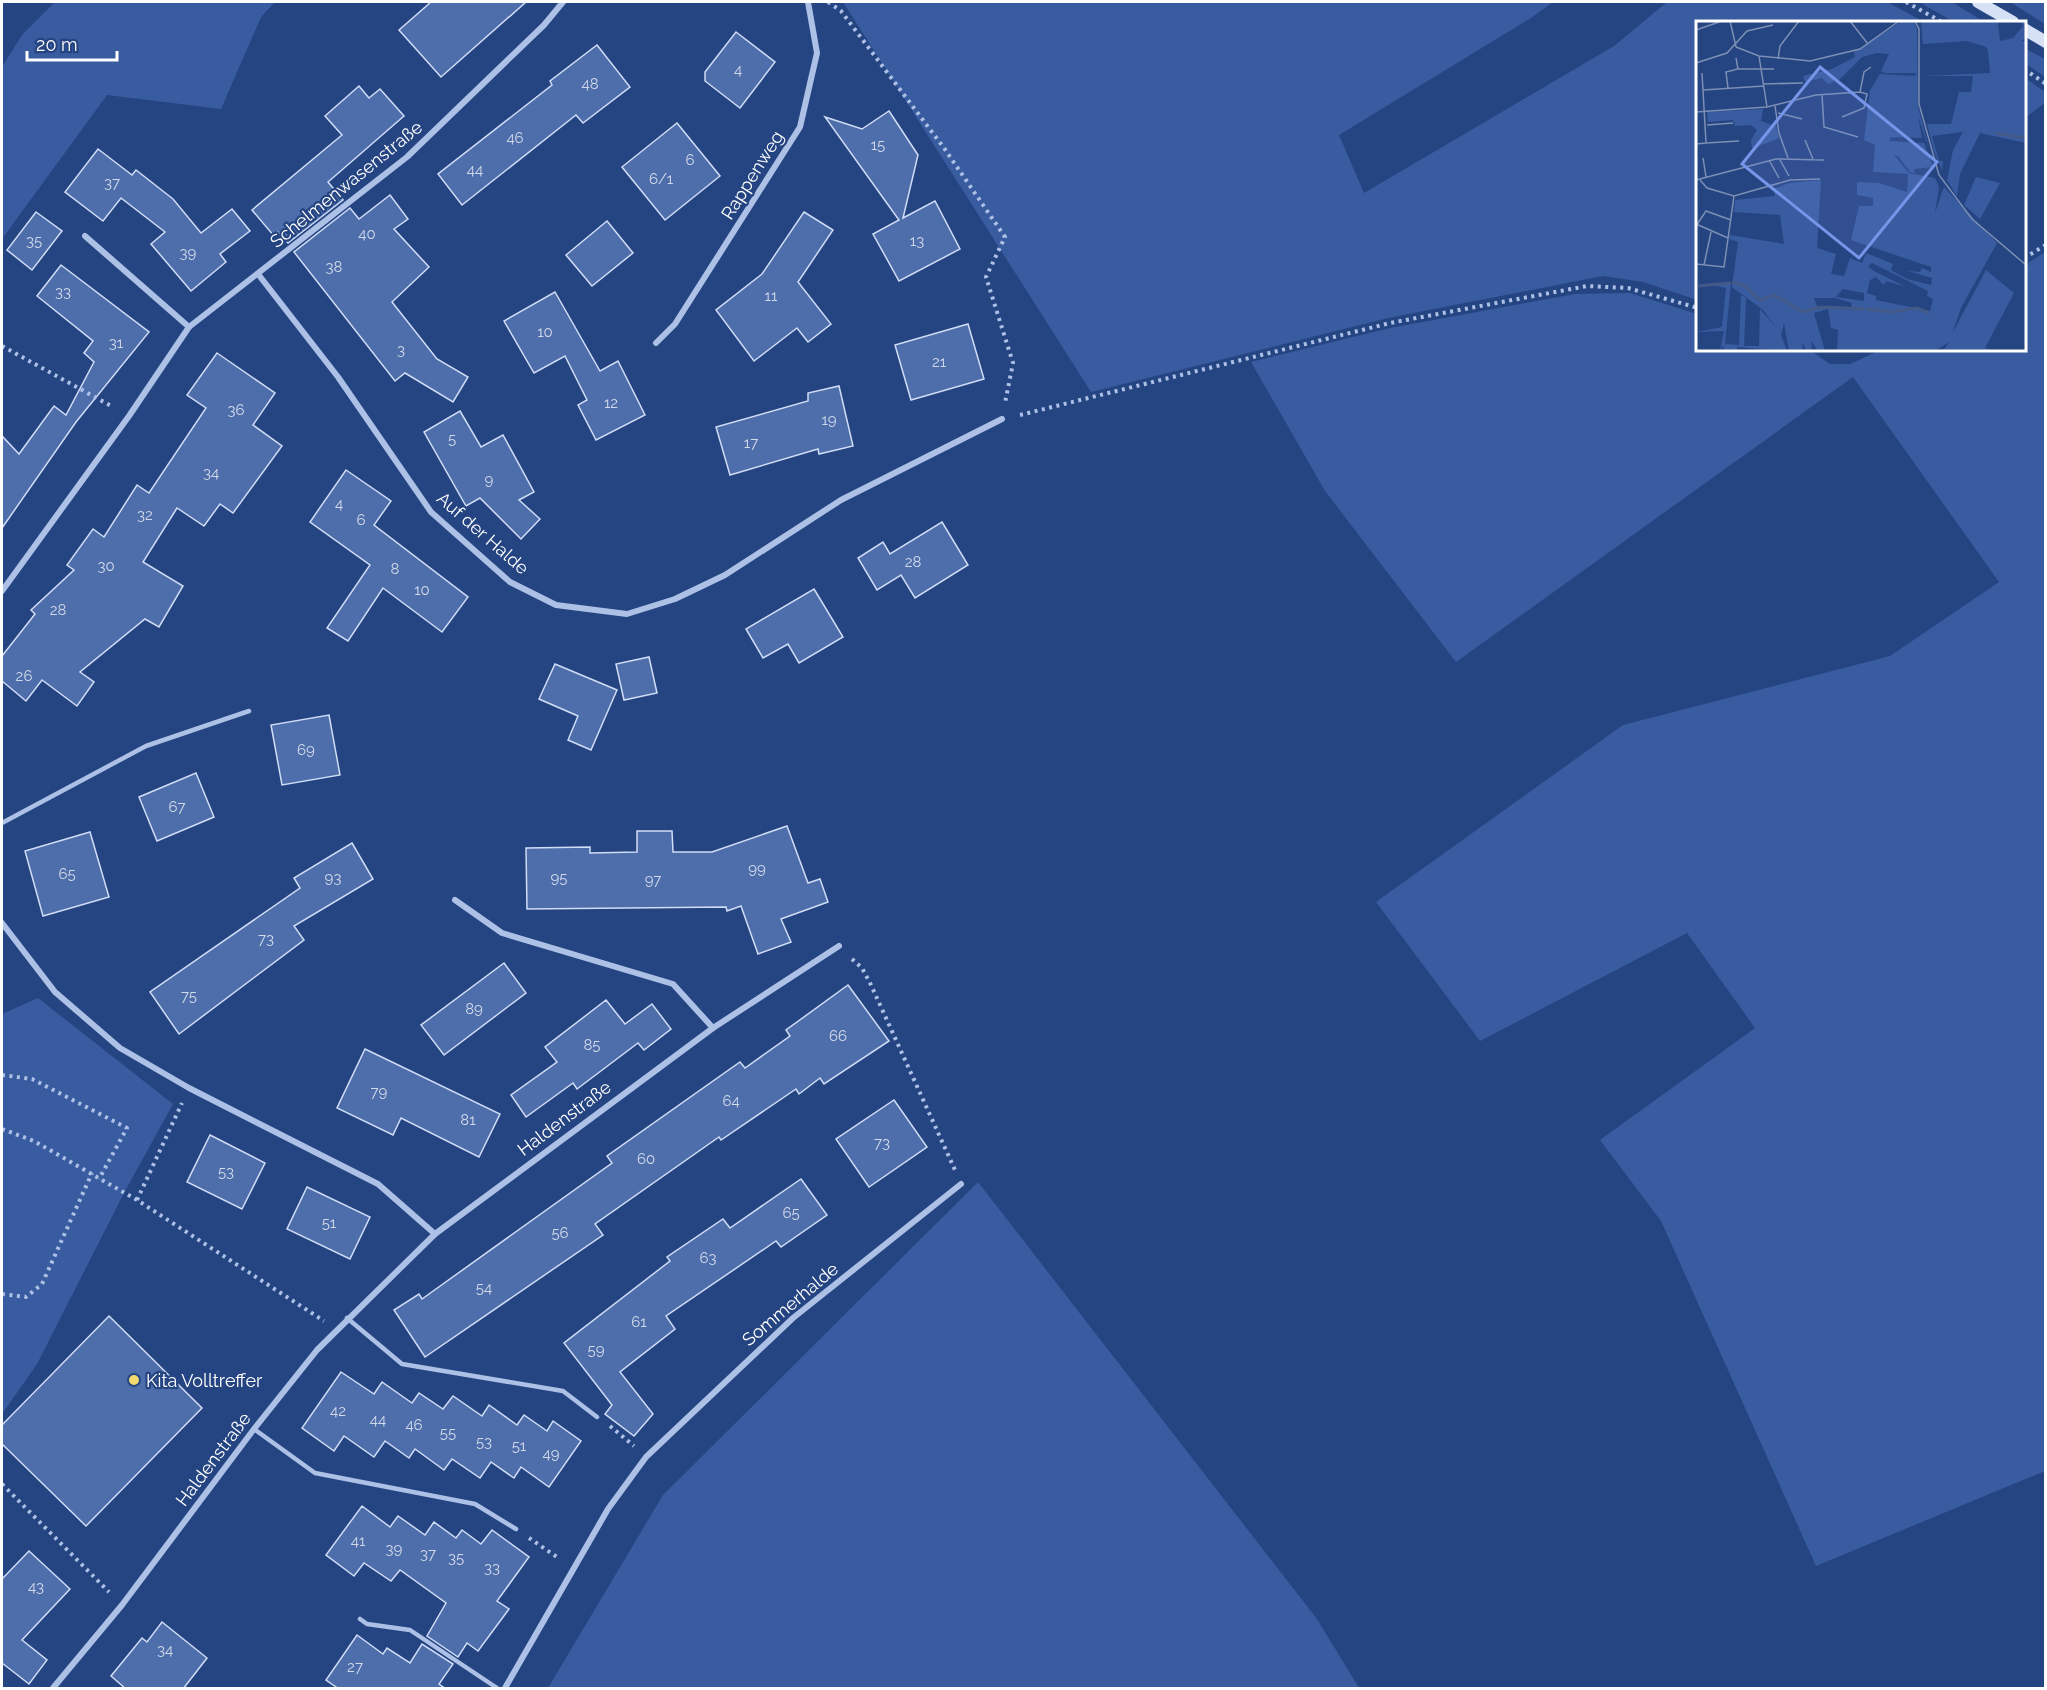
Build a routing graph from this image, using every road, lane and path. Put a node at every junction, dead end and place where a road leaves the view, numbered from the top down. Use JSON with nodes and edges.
{"nodes":[{"id":1,"x":563,"y":2,"type":"edge"},
{"id":2,"x":807,"y":2,"type":"edge"},
{"id":3,"x":828,"y":2,"type":"edge"},
{"id":4,"x":1906,"y":2,"type":"edge"},
{"id":5,"x":1978,"y":2,"type":"edge"},
{"id":6,"x":1940,"y":21,"type":"edge"},
{"id":7,"x":2011,"y":21,"type":"edge"},
{"id":8,"x":2026,"y":30,"type":"edge"},
{"id":9,"x":2046,"y":42,"type":"edge"},
{"id":10,"x":2026,"y":70,"type":"edge"},
{"id":11,"x":2046,"y":84,"type":"edge"},
{"id":12,"x":85,"y":236,"type":"dead end"},
{"id":13,"x":2046,"y":245,"type":"edge"},
{"id":14,"x":2026,"y":257,"type":"edge"},
{"id":15,"x":258,"y":274,"type":"junction"},
{"id":16,"x":1696,"y":307,"type":"edge"},
{"id":17,"x":189,"y":327,"type":"junction"},
{"id":18,"x":656,"y":343,"type":"dead end"},
{"id":19,"x":2,"y":346,"type":"edge"},
{"id":20,"x":129,"y":416,"type":"junction"},
{"id":21,"x":1002,"y":419,"type":"junction"},
{"id":22,"x":2,"y":591,"type":"edge"},
{"id":23,"x":249,"y":711,"type":"dead end"},
{"id":24,"x":2,"y":823,"type":"edge"},
{"id":25,"x":455,"y":900,"type":"dead end"},
{"id":26,"x":2,"y":923,"type":"edge"},
{"id":27,"x":839,"y":946,"type":"dead end"},
{"id":28,"x":862,"y":968,"type":"dead end"},
{"id":29,"x":713,"y":1028,"type":"junction"},
{"id":30,"x":2,"y":1075,"type":"edge"},
{"id":31,"x":189,"y":1088,"type":"junction"},
{"id":32,"x":2,"y":1129,"type":"edge"},
{"id":33,"x":92,"y":1173,"type":"junction"},
{"id":34,"x":99,"y":1179,"type":"junction"},
{"id":35,"x":961,"y":1184,"type":"joint"},
{"id":36,"x":137,"y":1200,"type":"junction"},
{"id":37,"x":435,"y":1234,"type":"junction"},
{"id":38,"x":2,"y":1294,"type":"edge"},
{"id":39,"x":347,"y":1318,"type":"junction"},
{"id":40,"x":337,"y":1329,"type":"junction"},
{"id":41,"x":597,"y":1417,"type":"dead end"},
{"id":42,"x":612,"y":1428,"type":"dead end"},
{"id":43,"x":254,"y":1429,"type":"junction"},
{"id":44,"x":646,"y":1456,"type":"junction"},
{"id":45,"x":2,"y":1484,"type":"edge"},
{"id":46,"x":516,"y":1529,"type":"dead end"},
{"id":47,"x":536,"y":1542,"type":"dead end"},
{"id":48,"x":573,"y":1568,"type":"junction"},
{"id":49,"x":122,"y":1605,"type":"junction"},
{"id":50,"x":360,"y":1619,"type":"dead end"},
{"id":51,"x":53,"y":1689,"type":"edge"},
{"id":52,"x":497,"y":1689,"type":"edge"},
{"id":53,"x":505,"y":1689,"type":"edge"}],
"edges":[{"from":1,"to":15,"type":"street","name":"Schelmenwasenstraße"},
{"from":2,"to":18,"type":"street","name":"Rappenweg"},
{"from":3,"to":21,"type":"path"},
{"from":4,"to":6,"type":"path"},
{"from":5,"to":7,"type":"street"},
{"from":8,"to":9,"type":"street"},
{"from":10,"to":11,"type":"path"},
{"from":12,"to":17,"type":"street"},
{"from":13,"to":14,"type":"path"},
{"from":15,"to":17,"type":"street","name":"Schelmenwasenstraße"},
{"from":15,"to":21,"type":"street","name":"Auf der Halde"},
{"from":16,"to":21,"type":"path"},
{"from":17,"to":20,"type":"street","name":"Schelmenwasenstraße"},
{"from":19,"to":20,"type":"path"},
{"from":20,"to":22,"type":"street","name":"Schelmenwasenstraße"},
{"from":23,"to":24,"type":"lane"},
{"from":25,"to":29,"type":"street"},
{"from":26,"to":31,"type":"street"},
{"from":27,"to":29,"type":"street","name":"Haldenstraße"},
{"from":28,"to":35,"type":"path"},
{"from":29,"to":37,"type":"street","name":"Haldenstraße"},
{"from":30,"to":34,"type":"path"},
{"from":31,"to":36,"type":"path"},
{"from":31,"to":37,"type":"street"},
{"from":32,"to":33,"type":"path"},
{"from":33,"to":34,"type":"path"},
{"from":33,"to":38,"type":"path"},
{"from":34,"to":36,"type":"path"},
{"from":35,"to":44,"type":"street","name":"Sommerhalde"},
{"from":36,"to":40,"type":"path"},
{"from":37,"to":39,"type":"street","name":"Haldenstraße"},
{"from":39,"to":40,"type":"street","name":"Haldenstraße"},
{"from":39,"to":41,"type":"lane"},
{"from":40,"to":43,"type":"street","name":"Haldenstraße"},
{"from":42,"to":44,"type":"path"},
{"from":43,"to":46,"type":"lane"},
{"from":43,"to":49,"type":"street","name":"Haldenstraße"},
{"from":44,"to":48,"type":"street","name":"Sommerhalde"},
{"from":45,"to":49,"type":"path"},
{"from":47,"to":48,"type":"path"},
{"from":48,"to":53,"type":"street","name":"Sommerhalde"},
{"from":49,"to":51,"type":"street","name":"Haldenstraße"},
{"from":50,"to":52,"type":"lane"}]}
